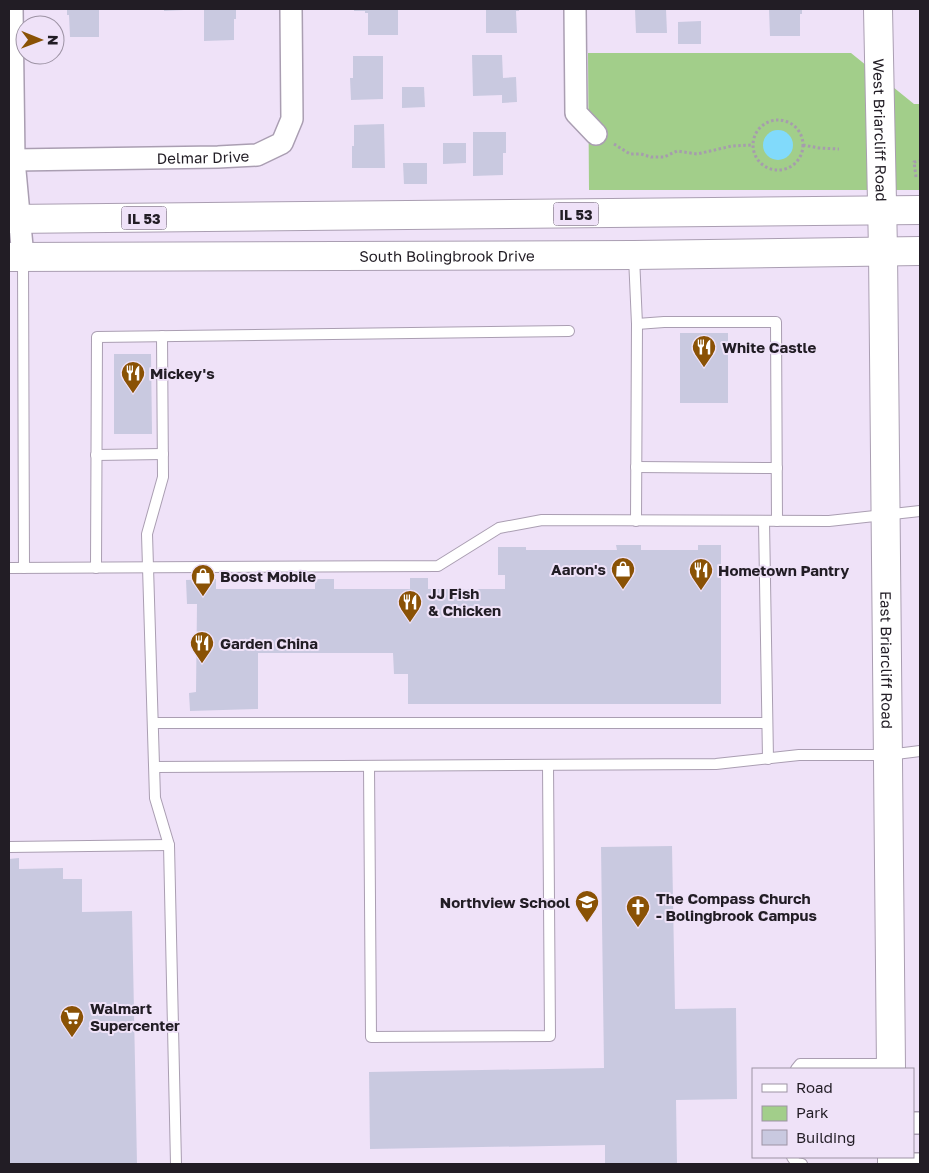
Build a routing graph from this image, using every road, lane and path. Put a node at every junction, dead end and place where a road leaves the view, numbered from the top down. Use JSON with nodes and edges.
{"nodes":[{"id":1,"x":12,"y":9,"type":"edge"},
{"id":2,"x":291,"y":9,"type":"edge"},
{"id":3,"x":575,"y":9,"type":"edge"},
{"id":4,"x":878,"y":9,"type":"edge"},
{"id":5,"x":596,"y":134,"type":"joint"},
{"id":6,"x":752,"y":145,"type":"junction"},
{"id":7,"x":803,"y":145,"type":"junction"},
{"id":8,"x":839,"y":149,"type":"dead end"},
{"id":9,"x":14,"y":160,"type":"junction"},
{"id":10,"x":920,"y":161,"type":"edge"},
{"id":11,"x":916,"y":177,"type":"dead end"},
{"id":12,"x":920,"y":210,"type":"edge"},
{"id":13,"x":883,"y":211,"type":"junction"},
{"id":14,"x":14,"y":219,"type":"edge"},
{"id":15,"x":884,"y":251,"type":"junction"},
{"id":16,"x":920,"y":251,"type":"edge"},
{"id":17,"x":634,"y":255,"type":"junction"},
{"id":18,"x":16,"y":257,"type":"edge"},
{"id":19,"x":637,"y":324,"type":"junction"},
{"id":20,"x":569,"y":331,"type":"dead end"},
{"id":21,"x":162,"y":336,"type":"junction"},
{"id":22,"x":163,"y":454,"type":"junction"},
{"id":23,"x":96,"y":455,"type":"junction"},
{"id":24,"x":636,"y":468,"type":"junction"},
{"id":25,"x":777,"y":468,"type":"junction"},
{"id":26,"x":920,"y":511,"type":"edge"},
{"id":27,"x":886,"y":515,"type":"junction"},
{"id":28,"x":636,"y":521,"type":"junction"},
{"id":29,"x":764,"y":521,"type":"junction"},
{"id":30,"x":777,"y":521,"type":"junction"},
{"id":31,"x":9,"y":568,"type":"edge"},
{"id":32,"x":24,"y":568,"type":"junction"},
{"id":33,"x":96,"y":568,"type":"junction"},
{"id":34,"x":149,"y":568,"type":"junction"},
{"id":35,"x":153,"y":723,"type":"junction"},
{"id":36,"x":767,"y":723,"type":"junction"},
{"id":37,"x":920,"y":751,"type":"edge"},
{"id":38,"x":888,"y":755,"type":"junction"},
{"id":39,"x":768,"y":758,"type":"junction"},
{"id":40,"x":548,"y":765,"type":"junction"},
{"id":41,"x":369,"y":766,"type":"junction"},
{"id":42,"x":155,"y":767,"type":"junction"},
{"id":43,"x":170,"y":845,"type":"junction"},
{"id":44,"x":9,"y":847,"type":"edge"},
{"id":45,"x":891,"y":1066,"type":"edge"},
{"id":46,"x":797,"y":1068,"type":"edge"},
{"id":47,"x":176,"y":1164,"type":"edge"},
{"id":48,"x":886,"y":1164,"type":"edge"},
{"id":49,"x":892,"y":1164,"type":"edge"},
{"id":50,"x":920,"y":1164,"type":"edge"}],
"edges":[{"from":1,"to":9,"type":"street"},
{"from":2,"to":9,"type":"street","name":"Delmar Drive"},
{"from":3,"to":5,"type":"street"},
{"from":4,"to":13,"type":"main road","name":"West Briarcliff Road"},
{"from":5,"to":6,"type":"path"},
{"from":6,"to":7,"type":"path"},
{"from":6,"to":7,"type":"path"},
{"from":7,"to":8,"type":"path"},
{"from":9,"to":14,"type":"street"},
{"from":10,"to":11,"type":"path"},
{"from":12,"to":13,"type":"main road","number":"IL 53"},
{"from":13,"to":14,"type":"main road","number":"IL 53"},
{"from":13,"to":15,"type":"main road","name":"West Briarcliff Road"},
{"from":14,"to":18,"type":"street"},
{"from":15,"to":16,"type":"main road","name":"South Bolingbrook Drive"},
{"from":15,"to":17,"type":"main road","name":"South Bolingbrook Drive"},
{"from":15,"to":27,"type":"main road","name":"East Briarcliff Road"},
{"from":17,"to":18,"type":"main road","name":"South Bolingbrook Drive"},
{"from":17,"to":19,"type":"lane"},
{"from":18,"to":32,"type":"lane"},
{"from":19,"to":24,"type":"lane"},
{"from":19,"to":25,"type":"lane"},
{"from":20,"to":21,"type":"lane"},
{"from":21,"to":22,"type":"lane"},
{"from":21,"to":23,"type":"lane"},
{"from":22,"to":23,"type":"lane"},
{"from":22,"to":34,"type":"lane"},
{"from":23,"to":33,"type":"lane"},
{"from":24,"to":25,"type":"lane"},
{"from":24,"to":28,"type":"lane"},
{"from":25,"to":30,"type":"lane"},
{"from":26,"to":27,"type":"lane"},
{"from":27,"to":30,"type":"lane"},
{"from":27,"to":38,"type":"main road","name":"East Briarcliff Road"},
{"from":28,"to":29,"type":"lane"},
{"from":28,"to":34,"type":"lane"},
{"from":29,"to":30,"type":"lane"},
{"from":29,"to":36,"type":"lane"},
{"from":31,"to":32,"type":"lane"},
{"from":32,"to":33,"type":"lane"},
{"from":33,"to":34,"type":"lane"},
{"from":34,"to":35,"type":"lane"},
{"from":35,"to":36,"type":"lane"},
{"from":35,"to":42,"type":"lane"},
{"from":36,"to":39,"type":"lane"},
{"from":37,"to":38,"type":"lane"},
{"from":38,"to":39,"type":"lane"},
{"from":38,"to":45,"type":"main road","name":"East Briarcliff Road"},
{"from":39,"to":40,"type":"lane"},
{"from":40,"to":41,"type":"lane"},
{"from":40,"to":41,"type":"lane"},
{"from":41,"to":42,"type":"lane"},
{"from":42,"to":43,"type":"lane"},
{"from":43,"to":44,"type":"lane"},
{"from":43,"to":47,"type":"lane"},
{"from":45,"to":46,"type":"lane"},
{"from":48,"to":49,"type":"lane"},
{"from":49,"to":50,"type":"street"}]}
